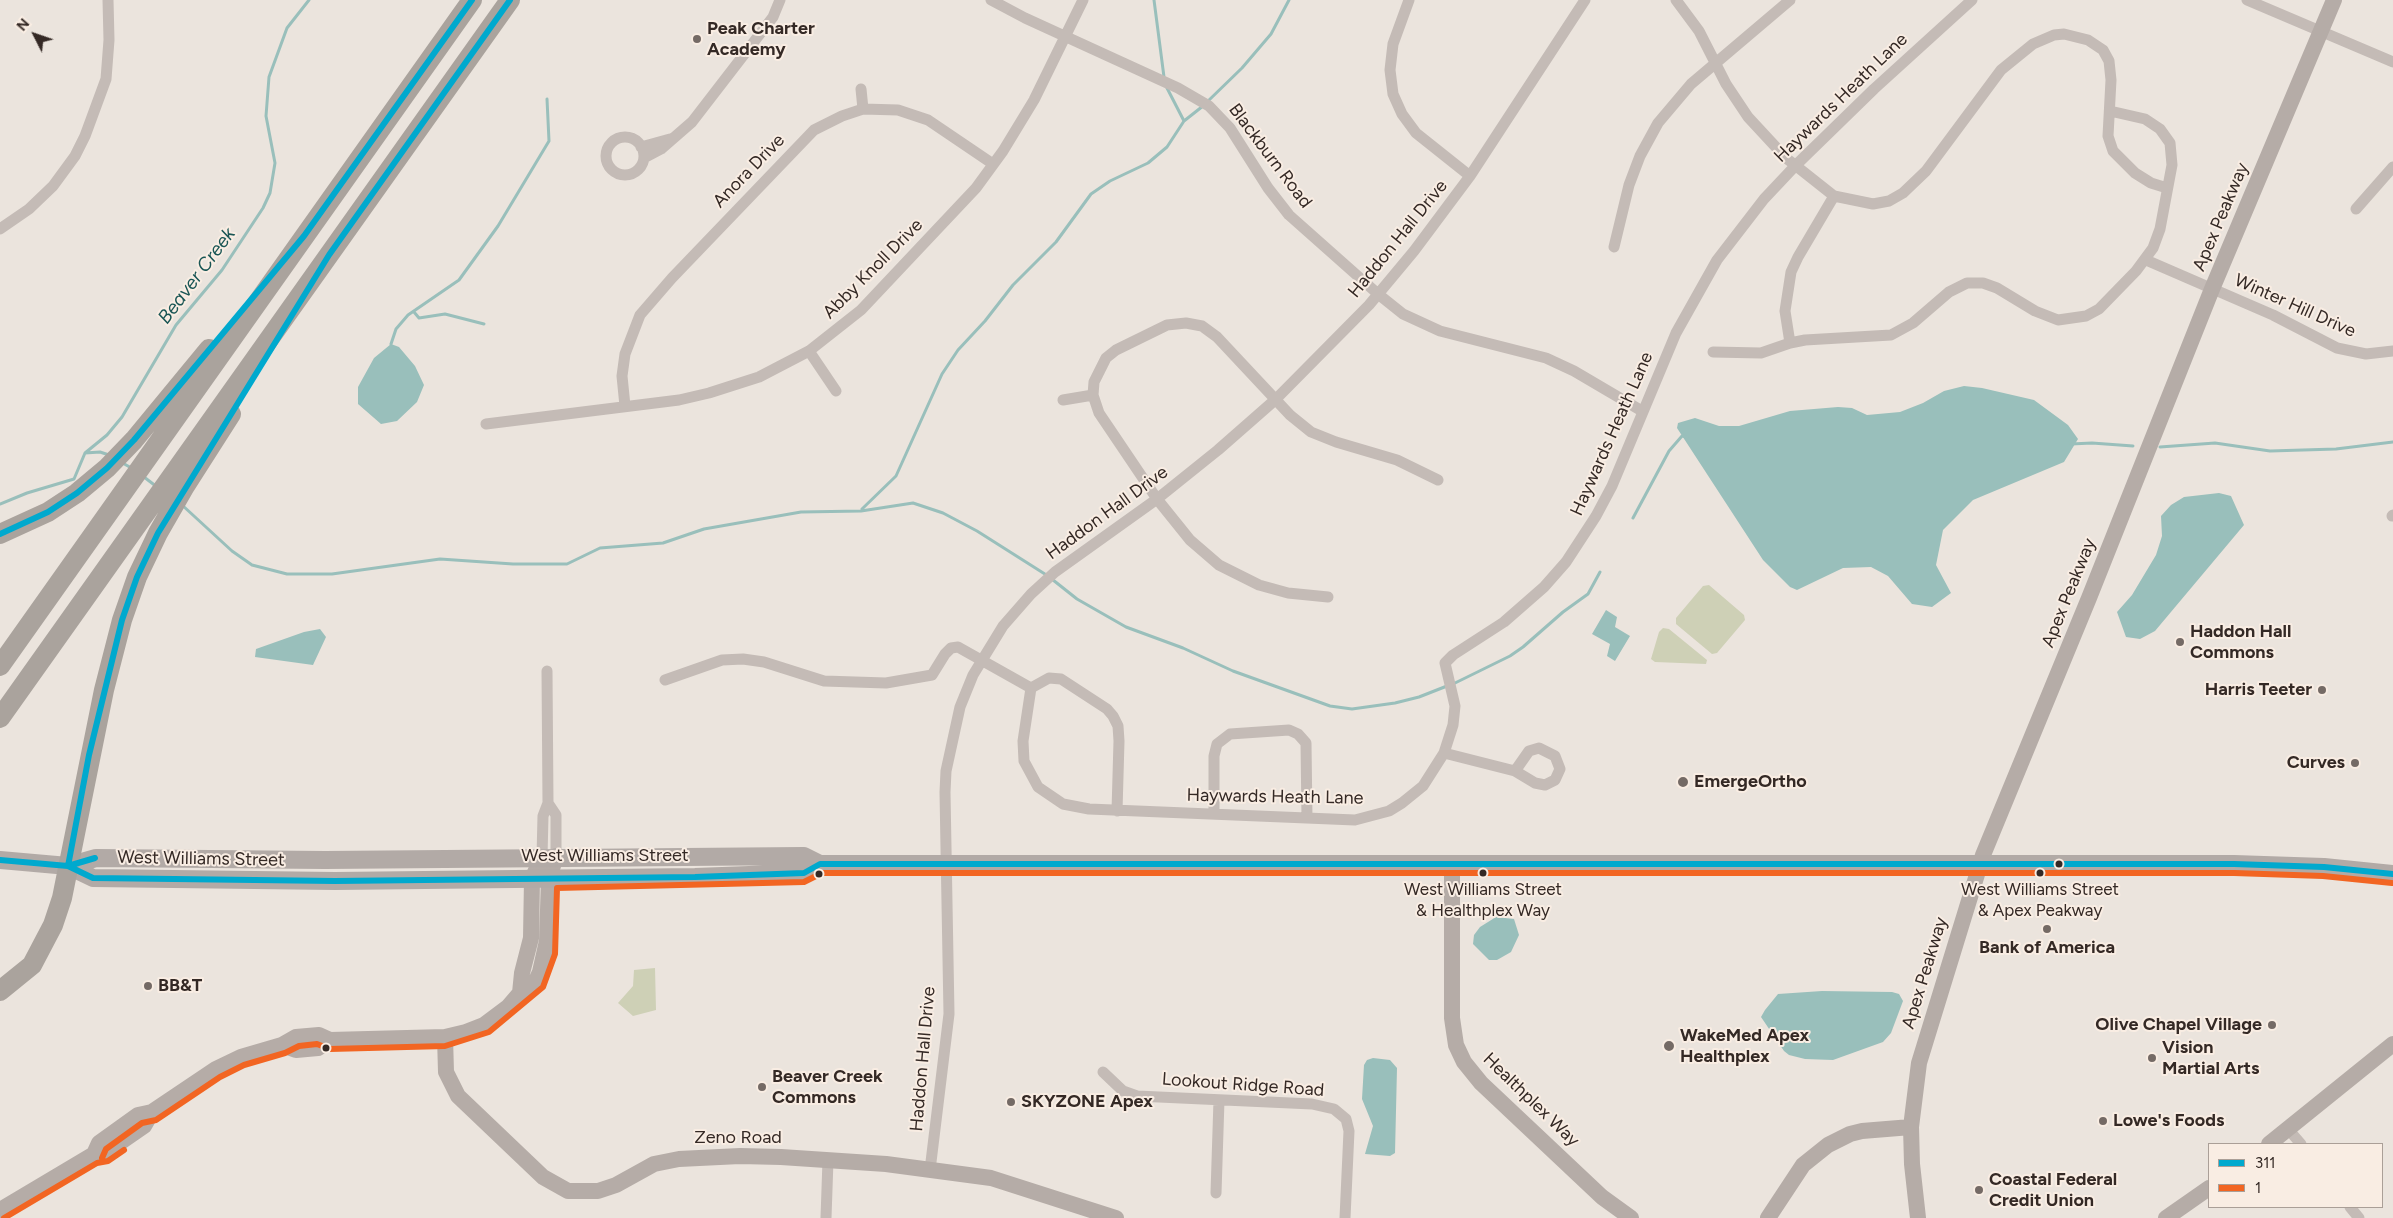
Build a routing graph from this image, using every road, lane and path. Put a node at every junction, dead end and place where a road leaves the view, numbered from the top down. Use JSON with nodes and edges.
{"nodes":[{"id":1,"x":108,"y":0,"type":"edge"},
{"id":2,"x":472,"y":0,"type":"edge"},
{"id":3,"x":510,"y":0,"type":"edge"},
{"id":4,"x":780,"y":0,"type":"edge"},
{"id":5,"x":991,"y":0,"type":"edge"},
{"id":6,"x":1083,"y":0,"type":"edge"},
{"id":7,"x":1409,"y":0,"type":"edge"},
{"id":8,"x":1584,"y":0,"type":"edge"},
{"id":9,"x":1676,"y":0,"type":"edge"},
{"id":10,"x":1790,"y":0,"type":"edge"},
{"id":11,"x":1972,"y":0,"type":"edge"},
{"id":12,"x":2247,"y":0,"type":"edge"},
{"id":13,"x":2334,"y":0,"type":"edge"},
{"id":14,"x":2319,"y":31,"type":"junction"},
{"id":15,"x":1066,"y":37,"type":"junction"},
{"id":16,"x":1714,"y":62,"type":"junction"},
{"id":17,"x":2393,"y":62,"type":"edge"},
{"id":18,"x":861,"y":89,"type":"dead end"},
{"id":19,"x":863,"y":109,"type":"junction"},
{"id":20,"x":2110,"y":111,"type":"junction"},
{"id":21,"x":643,"y":152,"type":"dead end"},
{"id":22,"x":993,"y":164,"type":"junction"},
{"id":23,"x":1796,"y":165,"type":"junction"},
{"id":24,"x":2393,"y":167,"type":"edge"},
{"id":25,"x":1470,"y":176,"type":"junction"},
{"id":26,"x":2167,"y":188,"type":"junction"},
{"id":27,"x":1834,"y":196,"type":"junction"},
{"id":28,"x":2356,"y":209,"type":"dead end"},
{"id":29,"x":0,"y":229,"type":"edge"},
{"id":30,"x":304,"y":236,"type":"junction"},
{"id":31,"x":1614,"y":247,"type":"dead end"},
{"id":32,"x":329,"y":254,"type":"junction"},
{"id":33,"x":2146,"y":260,"type":"junction"},
{"id":34,"x":2212,"y":289,"type":"junction"},
{"id":35,"x":1378,"y":294,"type":"junction"},
{"id":36,"x":1790,"y":343,"type":"junction"},
{"id":37,"x":810,"y":351,"type":"junction"},
{"id":38,"x":2393,"y":351,"type":"edge"},
{"id":39,"x":1713,"y":352,"type":"dead end"},
{"id":40,"x":836,"y":391,"type":"dead end"},
{"id":41,"x":1093,"y":395,"type":"junction"},
{"id":42,"x":1063,"y":400,"type":"dead end"},
{"id":43,"x":1275,"y":400,"type":"junction"},
{"id":44,"x":625,"y":406,"type":"junction"},
{"id":45,"x":1642,"y":411,"type":"junction"},
{"id":46,"x":486,"y":424,"type":"dead end"},
{"id":47,"x":1438,"y":480,"type":"dead end"},
{"id":48,"x":1157,"y":499,"type":"junction"},
{"id":49,"x":0,"y":534,"type":"edge"},
{"id":50,"x":1328,"y":597,"type":"dead end"},
{"id":51,"x":981,"y":661,"type":"junction"},
{"id":52,"x":0,"y":666,"type":"edge"},
{"id":53,"x":548,"y":671,"type":"dead end"},
{"id":54,"x":665,"y":680,"type":"dead end"},
{"id":55,"x":1031,"y":688,"type":"junction"},
{"id":56,"x":0,"y":718,"type":"edge"},
{"id":57,"x":1444,"y":753,"type":"junction"},
{"id":58,"x":1515,"y":771,"type":"dead end"},
{"id":59,"x":1117,"y":811,"type":"junction"},
{"id":60,"x":1214,"y":814,"type":"junction"},
{"id":61,"x":1307,"y":818,"type":"junction"},
{"id":62,"x":549,"y":856,"type":"junction"},
{"id":63,"x":0,"y":860,"type":"edge"},
{"id":64,"x":820,"y":864,"type":"junction"},
{"id":65,"x":946,"y":864,"type":"junction"},
{"id":66,"x":1452,"y":864,"type":"junction"},
{"id":67,"x":1980,"y":864,"type":"junction"},
{"id":68,"x":68,"y":866,"type":"junction"},
{"id":69,"x":2393,"y":874,"type":"edge"},
{"id":70,"x":540,"y":879,"type":"junction"},
{"id":71,"x":0,"y":991,"type":"edge"},
{"id":72,"x":444,"y":1037,"type":"junction"},
{"id":73,"x":2393,"y":1044,"type":"edge"},
{"id":74,"x":1103,"y":1072,"type":"dead end"},
{"id":75,"x":1220,"y":1100,"type":"junction"},
{"id":76,"x":1910,"y":1127,"type":"junction"},
{"id":77,"x":2288,"y":1129,"type":"junction"},
{"id":78,"x":2269,"y":1143,"type":"edge"},
{"id":79,"x":2300,"y":1143,"type":"edge"},
{"id":80,"x":828,"y":1160,"type":"junction"},
{"id":81,"x":930,"y":1170,"type":"junction"},
{"id":82,"x":2208,"y":1189,"type":"edge"},
{"id":83,"x":1216,"y":1193,"type":"dead end"},
{"id":84,"x":0,"y":1210,"type":"edge"},
{"id":85,"x":826,"y":1218,"type":"edge"},
{"id":86,"x":1116,"y":1218,"type":"edge"},
{"id":87,"x":1345,"y":1218,"type":"edge"},
{"id":88,"x":1631,"y":1218,"type":"edge"},
{"id":89,"x":1768,"y":1218,"type":"edge"},
{"id":90,"x":1918,"y":1218,"type":"edge"},
{"id":91,"x":2166,"y":1218,"type":"edge"}],
"edges":[{"from":1,"to":29,"type":"street"},
{"from":2,"to":30,"type":"highway"},
{"from":3,"to":32,"type":"highway"},
{"from":4,"to":21,"type":"street"},
{"from":5,"to":15,"type":"street","name":"Blackburn Road"},
{"from":6,"to":15,"type":"street","name":"Abby Knoll Drive"},
{"from":7,"to":25,"type":"street"},
{"from":8,"to":25,"type":"street","name":"Haddon Hall Drive"},
{"from":9,"to":16,"type":"street"},
{"from":10,"to":16,"type":"street"},
{"from":11,"to":23,"type":"street","name":"Haywards Heath Lane"},
{"from":12,"to":14,"type":"street"},
{"from":13,"to":14,"type":"street","name":"Apex Peakway"},
{"from":14,"to":17,"type":"street"},
{"from":14,"to":34,"type":"street","name":"Apex Peakway"},
{"from":15,"to":22,"type":"street","name":"Abby Knoll Drive"},
{"from":15,"to":35,"type":"street","name":"Blackburn Road"},
{"from":16,"to":23,"type":"street"},
{"from":16,"to":31,"type":"street"},
{"from":18,"to":19,"type":"street"},
{"from":19,"to":22,"type":"street","name":"Anora Drive"},
{"from":19,"to":44,"type":"street","name":"Anora Drive"},
{"from":20,"to":26,"type":"street"},
{"from":20,"to":26,"type":"street"},
{"from":20,"to":27,"type":"street"},
{"from":22,"to":37,"type":"street","name":"Abby Knoll Drive"},
{"from":23,"to":27,"type":"street"},
{"from":23,"to":45,"type":"street","name":"Haywards Heath Lane"},
{"from":24,"to":28,"type":"street"},
{"from":25,"to":35,"type":"street","name":"Haddon Hall Drive"},
{"from":26,"to":33,"type":"street"},
{"from":27,"to":36,"type":"street"},
{"from":30,"to":49,"type":"highway"},
{"from":30,"to":52,"type":"highway"},
{"from":32,"to":56,"type":"highway"},
{"from":32,"to":68,"type":"highway"},
{"from":33,"to":34,"type":"street","name":"Winter Hill Drive"},
{"from":33,"to":36,"type":"street"},
{"from":34,"to":38,"type":"street","name":"Winter Hill Drive"},
{"from":34,"to":67,"type":"street","name":"Apex Peakway"},
{"from":35,"to":43,"type":"street","name":"Haddon Hall Drive"},
{"from":35,"to":45,"type":"street","name":"Blackburn Road"},
{"from":36,"to":39,"type":"street"},
{"from":37,"to":40,"type":"street"},
{"from":37,"to":44,"type":"street","name":"Abby Knoll Drive"},
{"from":41,"to":42,"type":"street"},
{"from":41,"to":43,"type":"street"},
{"from":41,"to":48,"type":"street"},
{"from":43,"to":47,"type":"street"},
{"from":43,"to":48,"type":"street","name":"Haddon Hall Drive"},
{"from":44,"to":46,"type":"street","name":"Abby Knoll Drive"},
{"from":45,"to":57,"type":"street","name":"Haywards Heath Lane"},
{"from":48,"to":50,"type":"street"},
{"from":48,"to":51,"type":"street","name":"Haddon Hall Drive"},
{"from":51,"to":54,"type":"street"},
{"from":51,"to":55,"type":"street"},
{"from":51,"to":65,"type":"street","name":"Haddon Hall Drive"},
{"from":53,"to":62,"type":"street"},
{"from":55,"to":59,"type":"street","name":"Haywards Heath Lane"},
{"from":55,"to":59,"type":"street"},
{"from":57,"to":58,"type":"street"},
{"from":57,"to":61,"type":"street","name":"Haywards Heath Lane"},
{"from":59,"to":60,"type":"street","name":"Haywards Heath Lane"},
{"from":60,"to":61,"type":"street","name":"Haywards Heath Lane"},
{"from":60,"to":61,"type":"street"},
{"from":62,"to":64,"type":"main road","name":"West Williams Street"},
{"from":62,"to":68,"type":"main road","name":"West Williams Street"},
{"from":62,"to":70,"type":"street"},
{"from":63,"to":68,"type":"main road"},
{"from":64,"to":65,"type":"main road","name":"West Williams Street"},
{"from":64,"to":70,"type":"main road","name":"West Williams Street"},
{"from":65,"to":66,"type":"main road","name":"West Williams Street"},
{"from":65,"to":81,"type":"street","name":"Haddon Hall Drive"},
{"from":66,"to":67,"type":"main road","name":"West Williams Street"},
{"from":66,"to":88,"type":"street","name":"Healthplex Way"},
{"from":67,"to":69,"type":"main road","name":"West Williams Street"},
{"from":67,"to":76,"type":"street","name":"Apex Peakway"},
{"from":68,"to":70,"type":"main road","name":"West Williams Street"},
{"from":68,"to":71,"type":"highway"},
{"from":70,"to":72,"type":"street"},
{"from":72,"to":80,"type":"street","name":"Zeno Road"},
{"from":72,"to":84,"type":"street"},
{"from":73,"to":77,"type":"street"},
{"from":74,"to":75,"type":"street","name":"Lookout Ridge Road"},
{"from":75,"to":83,"type":"street"},
{"from":75,"to":87,"type":"street","name":"Lookout Ridge Road"},
{"from":76,"to":89,"type":"street"},
{"from":76,"to":90,"type":"street","name":"Apex Peakway"},
{"from":77,"to":78,"type":"street"},
{"from":77,"to":79,"type":"street"},
{"from":80,"to":81,"type":"street","name":"Zeno Road"},
{"from":80,"to":85,"type":"street"},
{"from":81,"to":86,"type":"street","name":"Zeno Road"},
{"from":82,"to":91,"type":"street"}]}
